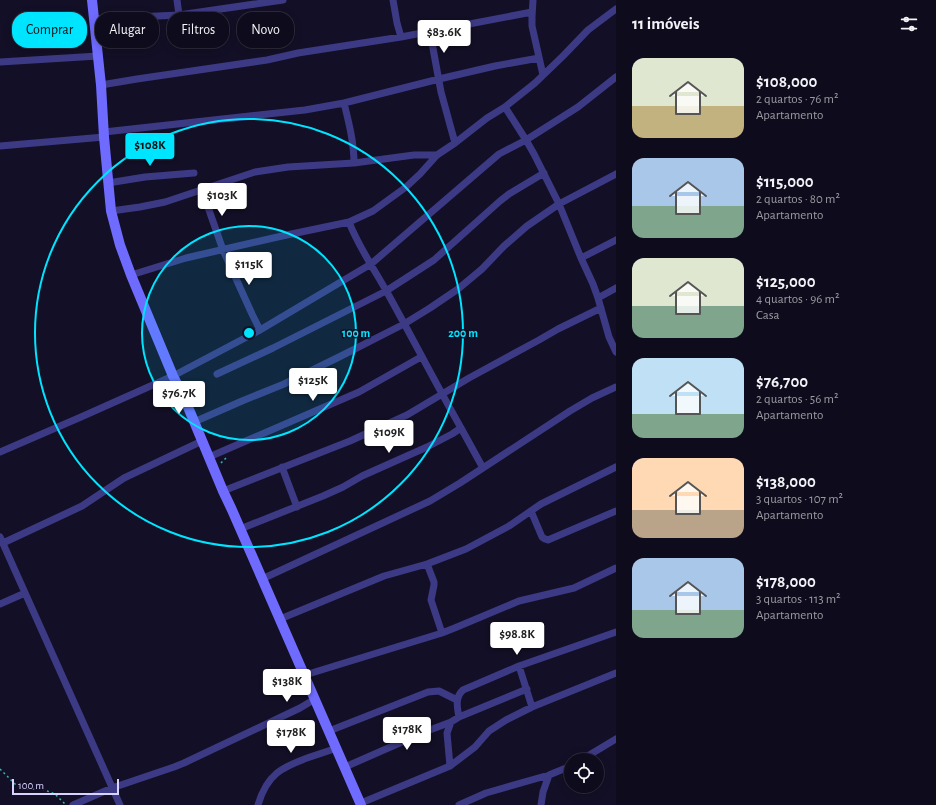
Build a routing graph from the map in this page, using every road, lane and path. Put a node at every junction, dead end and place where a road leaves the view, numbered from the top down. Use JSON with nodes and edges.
{"nodes":[{"id":1,"x":92,"y":0,"type":"edge"},
{"id":2,"x":177,"y":0,"type":"edge"},
{"id":3,"x":283,"y":0,"type":"edge"},
{"id":4,"x":393,"y":0,"type":"edge"},
{"id":5,"x":532,"y":0,"type":"edge"},
{"id":6,"x":616,"y":9,"type":"edge"},
{"id":7,"x":179,"y":12,"type":"edge"},
{"id":8,"x":200,"y":12,"type":"edge"},
{"id":9,"x":532,"y":12,"type":"junction"},
{"id":10,"x":167,"y":16,"type":"edge"},
{"id":11,"x":94,"y":19,"type":"junction"},
{"id":12,"x":430,"y":32,"type":"junction"},
{"id":13,"x":401,"y":37,"type":"junction"},
{"id":14,"x":98,"y":56,"type":"junction"},
{"id":15,"x":539,"y":58,"type":"junction"},
{"id":16,"x":0,"y":62,"type":"edge"},
{"id":17,"x":543,"y":75,"type":"junction"},
{"id":18,"x":616,"y":77,"type":"edge"},
{"id":19,"x":439,"y":79,"type":"junction"},
{"id":20,"x":101,"y":85,"type":"junction"},
{"id":21,"x":344,"y":104,"type":"junction"},
{"id":22,"x":505,"y":107,"type":"junction"},
{"id":23,"x":104,"y":134,"type":"junction"},
{"id":24,"x":526,"y":140,"type":"junction"},
{"id":25,"x":455,"y":143,"type":"junction"},
{"id":26,"x":0,"y":146,"type":"edge"},
{"id":27,"x":437,"y":155,"type":"junction"},
{"id":28,"x":354,"y":163,"type":"junction"},
{"id":29,"x":194,"y":173,"type":"dead end"},
{"id":30,"x":544,"y":173,"type":"junction"},
{"id":31,"x":616,"y":174,"type":"edge"},
{"id":32,"x":108,"y":183,"type":"junction"},
{"id":33,"x":202,"y":190,"type":"junction"},
{"id":34,"x":559,"y":204,"type":"junction"},
{"id":35,"x":111,"y":211,"type":"junction"},
{"id":36,"x":349,"y":222,"type":"junction"},
{"id":37,"x":616,"y":240,"type":"edge"},
{"id":38,"x":224,"y":250,"type":"junction"},
{"id":39,"x":581,"y":258,"type":"junction"},
{"id":40,"x":371,"y":264,"type":"junction"},
{"id":41,"x":131,"y":276,"type":"junction"},
{"id":42,"x":616,"y":288,"type":"edge"},
{"id":43,"x":386,"y":291,"type":"junction"},
{"id":44,"x":598,"y":298,"type":"junction"},
{"id":45,"x":601,"y":308,"type":"junction"},
{"id":46,"x":404,"y":324,"type":"junction"},
{"id":47,"x":260,"y":330,"type":"junction"},
{"id":48,"x":616,"y":352,"type":"edge"},
{"id":49,"x":421,"y":357,"type":"junction"},
{"id":50,"x":217,"y":374,"type":"dead end"},
{"id":51,"x":173,"y":376,"type":"junction"},
{"id":52,"x":616,"y":387,"type":"edge"},
{"id":53,"x":441,"y":394,"type":"junction"},
{"id":54,"x":194,"y":422,"type":"junction"},
{"id":55,"x":461,"y":428,"type":"junction"},
{"id":56,"x":202,"y":441,"type":"junction"},
{"id":57,"x":0,"y":452,"type":"edge"},
{"id":58,"x":228,"y":456,"type":"dead end"},
{"id":59,"x":209,"y":457,"type":"junction"},
{"id":60,"x":282,"y":467,"type":"junction"},
{"id":61,"x":616,"y":467,"type":"edge"},
{"id":62,"x":483,"y":468,"type":"junction"},
{"id":63,"x":214,"y":472,"type":"junction"},
{"id":64,"x":223,"y":491,"type":"junction"},
{"id":65,"x":297,"y":507,"type":"junction"},
{"id":66,"x":531,"y":511,"type":"junction"},
{"id":67,"x":616,"y":511,"type":"edge"},
{"id":68,"x":240,"y":529,"type":"junction"},
{"id":69,"x":1,"y":540,"type":"edge"},
{"id":70,"x":427,"y":564,"type":"junction"},
{"id":71,"x":616,"y":568,"type":"edge"},
{"id":72,"x":262,"y":579,"type":"junction"},
{"id":73,"x":25,"y":593,"type":"junction"},
{"id":74,"x":0,"y":604,"type":"edge"},
{"id":75,"x":280,"y":619,"type":"junction"},
{"id":76,"x":616,"y":632,"type":"edge"},
{"id":77,"x":442,"y":633,"type":"junction"},
{"id":78,"x":520,"y":666,"type":"junction"},
{"id":79,"x":616,"y":673,"type":"edge"},
{"id":80,"x":305,"y":675,"type":"junction"},
{"id":81,"x":527,"y":689,"type":"junction"},
{"id":82,"x":315,"y":699,"type":"junction"},
{"id":83,"x":457,"y":700,"type":"junction"},
{"id":84,"x":532,"y":707,"type":"junction"},
{"id":85,"x":459,"y":717,"type":"junction"},
{"id":86,"x":451,"y":722,"type":"junction"},
{"id":87,"x":329,"y":731,"type":"junction"},
{"id":88,"x":616,"y":738,"type":"edge"},
{"id":89,"x":337,"y":748,"type":"junction"},
{"id":90,"x":592,"y":753,"type":"edge"},
{"id":91,"x":450,"y":766,"type":"junction"},
{"id":92,"x":345,"y":767,"type":"junction"},
{"id":93,"x":0,"y":768,"type":"edge"},
{"id":94,"x":564,"y":769,"type":"edge"},
{"id":95,"x":549,"y":775,"type":"junction"},
{"id":96,"x":112,"y":788,"type":"junction"},
{"id":97,"x":361,"y":804,"type":"edge"},
{"id":98,"x":66,"y":805,"type":"edge"},
{"id":99,"x":73,"y":805,"type":"edge"},
{"id":100,"x":120,"y":805,"type":"edge"},
{"id":101,"x":258,"y":805,"type":"edge"},
{"id":102,"x":459,"y":805,"type":"edge"},
{"id":103,"x":541,"y":805,"type":"edge"}],
"edges":[{"from":1,"to":11,"type":"street"},
{"from":2,"to":7,"type":"street"},
{"from":3,"to":8,"type":"street"},
{"from":4,"to":13,"type":"street"},
{"from":5,"to":9,"type":"street"},
{"from":6,"to":17,"type":"street"},
{"from":9,"to":12,"type":"street"},
{"from":9,"to":15,"type":"street"},
{"from":10,"to":11,"type":"street"},
{"from":11,"to":14,"type":"street"},
{"from":12,"to":13,"type":"street"},
{"from":12,"to":19,"type":"street"},
{"from":13,"to":20,"type":"street"},
{"from":14,"to":16,"type":"street"},
{"from":14,"to":20,"type":"street"},
{"from":15,"to":17,"type":"street"},
{"from":15,"to":19,"type":"street"},
{"from":17,"to":22,"type":"street"},
{"from":18,"to":24,"type":"street"},
{"from":19,"to":21,"type":"street"},
{"from":19,"to":25,"type":"street"},
{"from":20,"to":23,"type":"street"},
{"from":21,"to":23,"type":"street"},
{"from":21,"to":28,"type":"street"},
{"from":22,"to":24,"type":"street"},
{"from":22,"to":25,"type":"street"},
{"from":23,"to":26,"type":"street"},
{"from":23,"to":32,"type":"street"},
{"from":24,"to":30,"type":"street"},
{"from":24,"to":40,"type":"street"},
{"from":25,"to":27,"type":"street"},
{"from":27,"to":28,"type":"street"},
{"from":27,"to":36,"type":"street"},
{"from":28,"to":33,"type":"street"},
{"from":29,"to":32,"type":"street"},
{"from":30,"to":34,"type":"street"},
{"from":30,"to":43,"type":"street"},
{"from":31,"to":34,"type":"street"},
{"from":32,"to":35,"type":"street"},
{"from":33,"to":35,"type":"street"},
{"from":33,"to":38,"type":"street"},
{"from":34,"to":39,"type":"street"},
{"from":34,"to":46,"type":"street"},
{"from":35,"to":41,"type":"street"},
{"from":36,"to":38,"type":"street"},
{"from":36,"to":40,"type":"street"},
{"from":37,"to":39,"type":"street"},
{"from":38,"to":41,"type":"street"},
{"from":38,"to":47,"type":"street"},
{"from":39,"to":44,"type":"street"},
{"from":40,"to":43,"type":"street"},
{"from":40,"to":47,"type":"street"},
{"from":41,"to":51,"type":"street"},
{"from":42,"to":44,"type":"street"},
{"from":43,"to":46,"type":"street"},
{"from":43,"to":50,"type":"street"},
{"from":44,"to":45,"type":"street"},
{"from":45,"to":48,"type":"street"},
{"from":45,"to":53,"type":"street"},
{"from":46,"to":49,"type":"street"},
{"from":46,"to":54,"type":"street"},
{"from":47,"to":51,"type":"street"},
{"from":49,"to":53,"type":"street"},
{"from":49,"to":59,"type":"street"},
{"from":51,"to":54,"type":"street"},
{"from":51,"to":57,"type":"street"},
{"from":52,"to":62,"type":"street"},
{"from":53,"to":55,"type":"street"},
{"from":53,"to":60,"type":"street"},
{"from":54,"to":56,"type":"street"},
{"from":55,"to":62,"type":"street"},
{"from":55,"to":65,"type":"street"},
{"from":56,"to":59,"type":"street"},
{"from":56,"to":69,"type":"street"},
{"from":58,"to":63,"type":"path"},
{"from":59,"to":63,"type":"street"},
{"from":60,"to":64,"type":"street"},
{"from":60,"to":65,"type":"street"},
{"from":61,"to":66,"type":"street"},
{"from":62,"to":72,"type":"street"},
{"from":63,"to":64,"type":"street"},
{"from":64,"to":68,"type":"street"},
{"from":65,"to":68,"type":"street"},
{"from":66,"to":67,"type":"street"},
{"from":66,"to":70,"type":"street"},
{"from":68,"to":72,"type":"street"},
{"from":69,"to":73,"type":"street"},
{"from":70,"to":75,"type":"street"},
{"from":70,"to":77,"type":"street"},
{"from":71,"to":77,"type":"street"},
{"from":72,"to":75,"type":"street"},
{"from":73,"to":74,"type":"street"},
{"from":73,"to":96,"type":"street"},
{"from":75,"to":80,"type":"street"},
{"from":76,"to":78,"type":"street"},
{"from":77,"to":80,"type":"street"},
{"from":78,"to":81,"type":"street"},
{"from":78,"to":83,"type":"street"},
{"from":79,"to":84,"type":"street"},
{"from":80,"to":82,"type":"street"},
{"from":81,"to":84,"type":"street"},
{"from":81,"to":85,"type":"street"},
{"from":82,"to":87,"type":"street"},
{"from":82,"to":96,"type":"street"},
{"from":83,"to":85,"type":"street"},
{"from":83,"to":87,"type":"street"},
{"from":84,"to":91,"type":"street"},
{"from":85,"to":86,"type":"street"},
{"from":86,"to":91,"type":"street"},
{"from":86,"to":92,"type":"street"},
{"from":87,"to":89,"type":"street"},
{"from":88,"to":90,"type":"street"},
{"from":89,"to":92,"type":"street"},
{"from":89,"to":101,"type":"street"},
{"from":91,"to":97,"type":"street"},
{"from":92,"to":97,"type":"street"},
{"from":93,"to":98,"type":"path"},
{"from":94,"to":95,"type":"street"},
{"from":95,"to":102,"type":"street"},
{"from":95,"to":103,"type":"street"},
{"from":96,"to":99,"type":"street"},
{"from":96,"to":100,"type":"street"}]}
